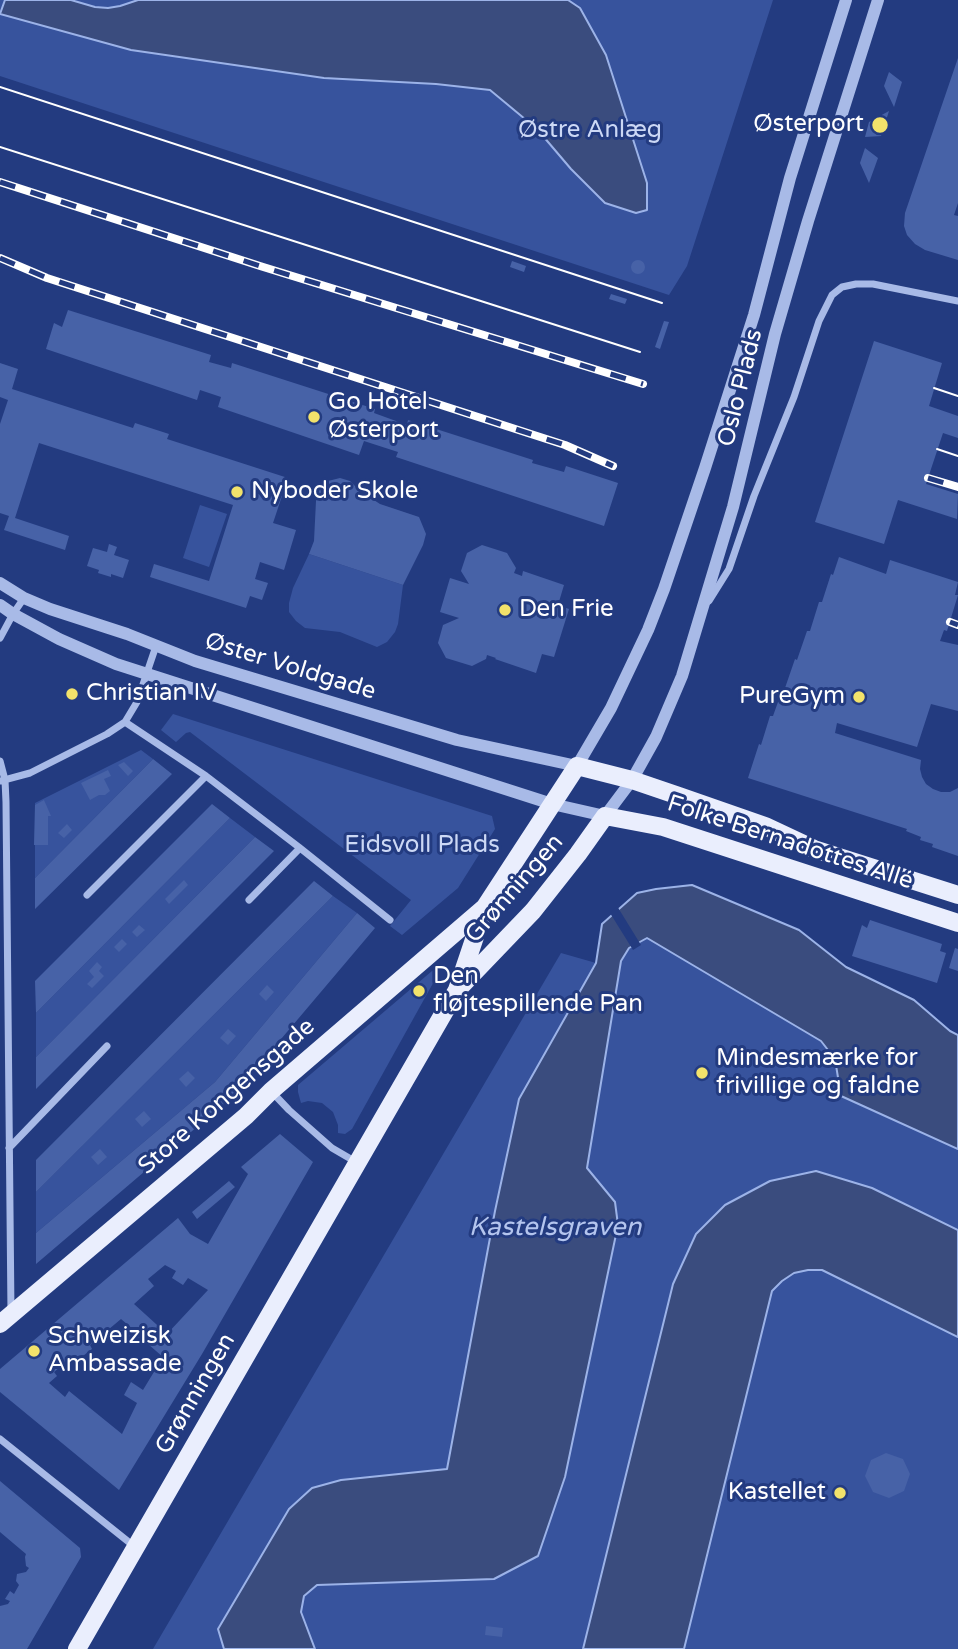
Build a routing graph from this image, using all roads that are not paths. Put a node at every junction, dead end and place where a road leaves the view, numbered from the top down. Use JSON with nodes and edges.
{"nodes":[{"id":1,"x":846,"y":0,"type":"edge"},
{"id":2,"x":878,"y":0,"type":"edge"},
{"id":3,"x":958,"y":301,"type":"edge"},
{"id":4,"x":0,"y":583,"type":"edge"},
{"id":5,"x":24,"y":598,"type":"junction"},
{"id":6,"x":0,"y":605,"type":"edge"},
{"id":7,"x":13,"y":614,"type":"junction"},
{"id":8,"x":701,"y":614,"type":"junction"},
{"id":9,"x":0,"y":638,"type":"edge"},
{"id":10,"x":156,"y":646,"type":"junction"},
{"id":11,"x":147,"y":674,"type":"junction"},
{"id":12,"x":125,"y":722,"type":"junction"},
{"id":13,"x":0,"y":761,"type":"edge"},
{"id":14,"x":576,"y":766,"type":"junction"},
{"id":15,"x":206,"y":776,"type":"junction"},
{"id":16,"x":632,"y":780,"type":"junction"},
{"id":17,"x":3,"y":781,"type":"edge"},
{"id":18,"x":552,"y":804,"type":"junction"},
{"id":19,"x":605,"y":816,"type":"junction"},
{"id":20,"x":300,"y":848,"type":"junction"},
{"id":21,"x":87,"y":895,"type":"dead end"},
{"id":22,"x":958,"y":895,"type":"edge"},
{"id":23,"x":249,"y":900,"type":"dead end"},
{"id":24,"x":485,"y":907,"type":"junction"},
{"id":25,"x":390,"y":920,"type":"dead end"},
{"id":26,"x":958,"y":923,"type":"edge"},
{"id":27,"x":457,"y":990,"type":"junction"},
{"id":28,"x":107,"y":1046,"type":"dead end"},
{"id":29,"x":271,"y":1091,"type":"junction"},
{"id":30,"x":9,"y":1148,"type":"junction"},
{"id":31,"x":357,"y":1163,"type":"junction"},
{"id":32,"x":5,"y":1320,"type":"edge"},
{"id":33,"x":0,"y":1439,"type":"edge"},
{"id":34,"x":136,"y":1548,"type":"junction"},
{"id":35,"x":77,"y":1649,"type":"edge"}],
"edges":[{"from":1,"to":14,"type":"street","name":"Oslo Plads"},
{"from":2,"to":8,"type":"street","name":"Oslo Plads"},
{"from":3,"to":8,"type":"street"},
{"from":4,"to":5,"type":"street","name":"Øster Voldgade"},
{"from":5,"to":7,"type":"street"},
{"from":5,"to":10,"type":"street","name":"Øster Voldgade"},
{"from":6,"to":7,"type":"street","name":"Øster Voldgade"},
{"from":7,"to":9,"type":"street"},
{"from":7,"to":11,"type":"street","name":"Øster Voldgade"},
{"from":8,"to":16,"type":"street","name":"Oslo Plads"},
{"from":10,"to":11,"type":"street"},
{"from":10,"to":14,"type":"street","name":"Øster Voldgade"},
{"from":11,"to":12,"type":"street"},
{"from":11,"to":18,"type":"street","name":"Øster Voldgade"},
{"from":12,"to":15,"type":"street"},
{"from":12,"to":17,"type":"street"},
{"from":13,"to":17,"type":"street"},
{"from":14,"to":16,"type":"main road","name":"Folke Bernadottes Allé"},
{"from":14,"to":18,"type":"main road","name":"Grønningen"},
{"from":15,"to":20,"type":"street"},
{"from":15,"to":21,"type":"street"},
{"from":16,"to":19,"type":"street","name":"Oslo Plads"},
{"from":16,"to":22,"type":"main road","name":"Folke Bernadottes Allé"},
{"from":17,"to":30,"type":"street"},
{"from":18,"to":19,"type":"street","name":"Øster Voldgade"},
{"from":18,"to":24,"type":"main road","name":"Grønningen"},
{"from":19,"to":26,"type":"main road","name":"Folke Bernadottes Allé"},
{"from":19,"to":27,"type":"main road","name":"Grønningen"},
{"from":20,"to":23,"type":"street"},
{"from":20,"to":25,"type":"street"},
{"from":24,"to":27,"type":"main road","name":"Grønningen"},
{"from":24,"to":29,"type":"main road","name":"Store Kongensgade"},
{"from":27,"to":31,"type":"main road","name":"Grønningen"},
{"from":28,"to":30,"type":"street"},
{"from":29,"to":31,"type":"street"},
{"from":29,"to":32,"type":"main road","name":"Store Kongensgade"},
{"from":30,"to":32,"type":"street"},
{"from":31,"to":34,"type":"main road","name":"Grønningen"},
{"from":33,"to":34,"type":"street"},
{"from":34,"to":35,"type":"main road","name":"Grønningen"}]}
